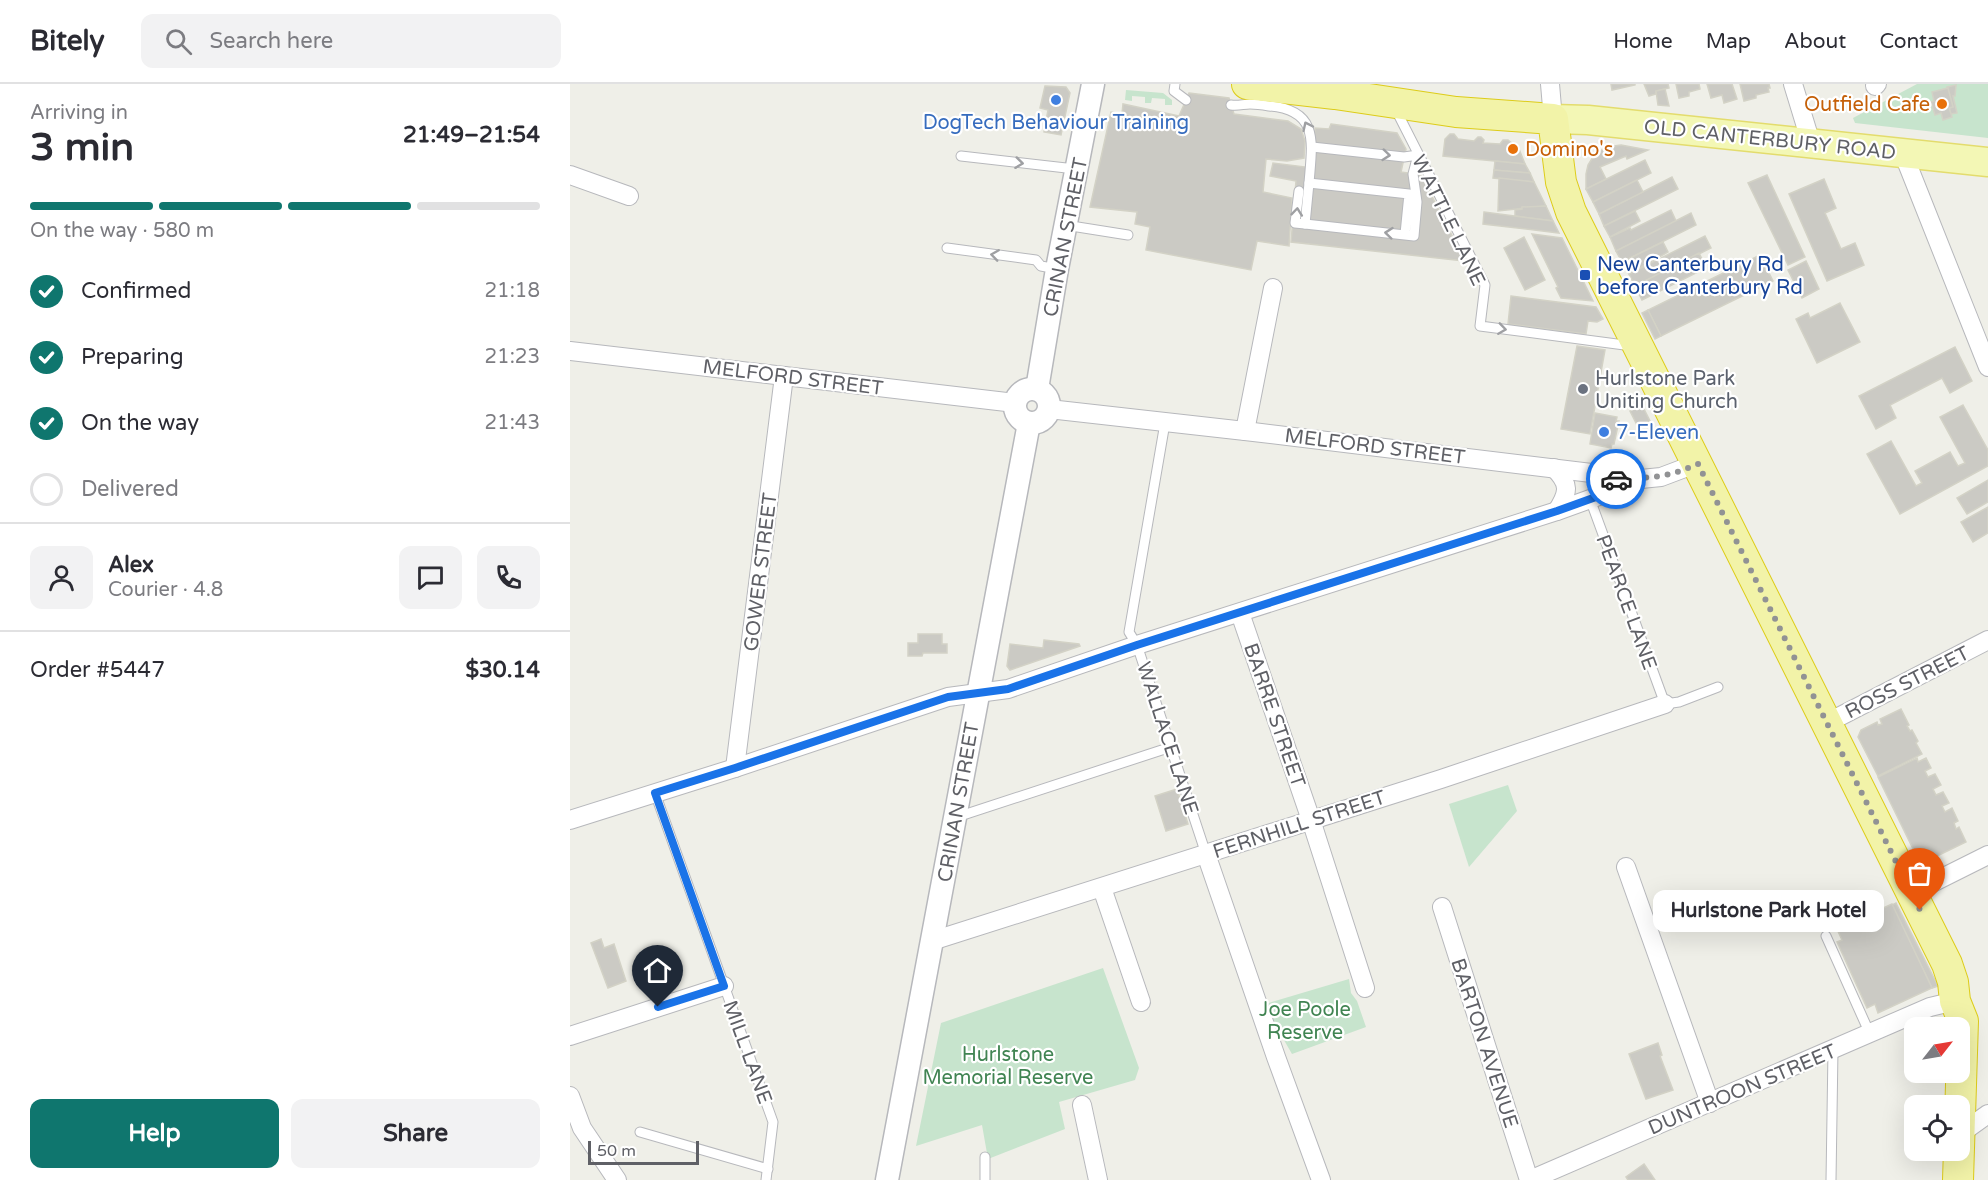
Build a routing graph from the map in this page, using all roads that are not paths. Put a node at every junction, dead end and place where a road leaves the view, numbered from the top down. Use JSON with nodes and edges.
{"nodes":[{"id":1,"x":1093,"y":84,"type":"edge"},
{"id":2,"x":1175,"y":84,"type":"edge"},
{"id":3,"x":1550,"y":84,"type":"edge"},
{"id":4,"x":1793,"y":84,"type":"edge"},
{"id":5,"x":1239,"y":95,"type":"edge"},
{"id":6,"x":1186,"y":100,"type":"dead end"},
{"id":7,"x":1393,"y":102,"type":"junction"},
{"id":8,"x":1553,"y":119,"type":"junction"},
{"id":9,"x":1810,"y":143,"type":"junction"},
{"id":10,"x":1312,"y":147,"type":"junction"},
{"id":11,"x":1903,"y":153,"type":"junction"},
{"id":12,"x":1418,"y":155,"type":"junction"},
{"id":13,"x":961,"y":156,"type":"dead end"},
{"id":14,"x":1988,"y":162,"type":"edge"},
{"id":15,"x":1077,"y":169,"type":"junction"},
{"id":16,"x":1413,"y":174,"type":"junction"},
{"id":17,"x":570,"y":175,"type":"edge"},
{"id":18,"x":1309,"y":183,"type":"junction"},
{"id":19,"x":1299,"y":191,"type":"dead end"},
{"id":20,"x":1409,"y":194,"type":"junction"},
{"id":21,"x":629,"y":196,"type":"dead end"},
{"id":22,"x":1305,"y":224,"type":"junction"},
{"id":23,"x":1065,"y":225,"type":"junction"},
{"id":24,"x":1405,"y":234,"type":"junction"},
{"id":25,"x":1128,"y":235,"type":"dead end"},
{"id":26,"x":947,"y":248,"type":"dead end"},
{"id":27,"x":1049,"y":267,"type":"junction"},
{"id":28,"x":1273,"y":288,"type":"dead end"},
{"id":29,"x":1639,"y":346,"type":"junction"},
{"id":30,"x":570,"y":351,"type":"edge"},
{"id":31,"x":1988,"y":367,"type":"edge"},
{"id":32,"x":784,"y":376,"type":"junction"},
{"id":33,"x":1037,"y":389,"type":"junction"},
{"id":34,"x":1016,"y":403,"type":"junction"},
{"id":35,"x":1049,"y":409,"type":"junction"},
{"id":36,"x":1029,"y":423,"type":"junction"},
{"id":37,"x":1165,"y":423,"type":"junction"},
{"id":38,"x":1245,"y":431,"type":"junction"},
{"id":39,"x":1698,"y":464,"type":"junction"},
{"id":40,"x":1554,"y":468,"type":"junction"},
{"id":41,"x":1609,"y":476,"type":"junction"},
{"id":42,"x":1593,"y":498,"type":"junction"},
{"id":43,"x":1557,"y":511,"type":"junction"},
{"id":44,"x":1240,"y":613,"type":"junction"},
{"id":45,"x":1988,"y":640,"type":"edge"},
{"id":46,"x":1137,"y":645,"type":"junction"},
{"id":47,"x":1718,"y":687,"type":"dead end"},
{"id":48,"x":978,"y":693,"type":"junction"},
{"id":49,"x":1665,"y":704,"type":"junction"},
{"id":50,"x":1827,"y":723,"type":"junction"},
{"id":51,"x":1171,"y":747,"type":"junction"},
{"id":52,"x":735,"y":768,"type":"junction"},
{"id":53,"x":655,"y":793,"type":"junction"},
{"id":54,"x":955,"y":818,"type":"junction"},
{"id":55,"x":570,"y":820,"type":"edge"},
{"id":56,"x":1311,"y":820,"type":"junction"},
{"id":57,"x":1206,"y":854,"type":"junction"},
{"id":58,"x":1988,"y":855,"type":"edge"},
{"id":59,"x":1626,"y":867,"type":"dead end"},
{"id":60,"x":1102,"y":888,"type":"junction"},
{"id":61,"x":1912,"y":893,"type":"junction"},
{"id":62,"x":1442,"y":907,"type":"dead end"},
{"id":63,"x":1826,"y":936,"type":"dead end"},
{"id":64,"x":932,"y":941,"type":"junction"},
{"id":65,"x":724,"y":986,"type":"junction"},
{"id":66,"x":1365,"y":988,"type":"dead end"},
{"id":67,"x":1141,"y":1002,"type":"dead end"},
{"id":68,"x":1951,"y":1014,"type":"edge"},
{"id":69,"x":1870,"y":1034,"type":"junction"},
{"id":70,"x":570,"y":1036,"type":"edge"},
{"id":71,"x":1833,"y":1050,"type":"junction"},
{"id":72,"x":1961,"y":1095,"type":"edge"},
{"id":73,"x":570,"y":1096,"type":"edge"},
{"id":74,"x":1710,"y":1103,"type":"junction"},
{"id":75,"x":1082,"y":1105,"type":"dead end"},
{"id":76,"x":1988,"y":1114,"type":"edge"},
{"id":77,"x":1970,"y":1127,"type":"edge"},
{"id":78,"x":640,"y":1132,"type":"dead end"},
{"id":79,"x":985,"y":1157,"type":"dead end"},
{"id":80,"x":1945,"y":1161,"type":"edge"},
{"id":81,"x":1959,"y":1161,"type":"edge"},
{"id":82,"x":768,"y":1169,"type":"junction"},
{"id":83,"x":617,"y":1180,"type":"edge"},
{"id":84,"x":766,"y":1180,"type":"edge"},
{"id":85,"x":887,"y":1180,"type":"edge"},
{"id":86,"x":985,"y":1180,"type":"edge"},
{"id":87,"x":1098,"y":1180,"type":"edge"},
{"id":88,"x":1321,"y":1180,"type":"edge"},
{"id":89,"x":1529,"y":1180,"type":"edge"},
{"id":90,"x":1832,"y":1180,"type":"edge"},
{"id":91,"x":1944,"y":1180,"type":"edge"},
{"id":92,"x":1958,"y":1180,"type":"edge"}],
"edges":[{"from":1,"to":15,"type":"street","name":"CRINAN STREET"},
{"from":2,"to":6,"type":"lane"},
{"from":3,"to":8,"type":"street"},
{"from":4,"to":9,"type":"street"},
{"from":5,"to":7,"type":"highway"},
{"from":10,"to":5,"type":"lane","one_way":true},
{"from":7,"to":8,"type":"highway"},
{"from":7,"to":12,"type":"lane","name":"WATTLE LANE"},
{"from":8,"to":9,"type":"main road","name":"OLD CANTERBURY ROAD"},
{"from":8,"to":29,"type":"highway"},
{"from":9,"to":11,"type":"main road","name":"OLD CANTERBURY ROAD"},
{"from":10,"to":12,"type":"lane","one_way":true},
{"from":10,"to":18,"type":"lane"},
{"from":11,"to":14,"type":"main road","name":"OLD CANTERBURY ROAD"},
{"from":11,"to":31,"type":"street"},
{"from":12,"to":16,"type":"lane"},
{"from":12,"to":29,"type":"lane","name":"WATTLE LANE","one_way":true},
{"from":13,"to":15,"type":"lane","one_way":true},
{"from":15,"to":23,"type":"street","name":"CRINAN STREET"},
{"from":16,"to":20,"type":"lane"},
{"from":16,"to":24,"type":"lane"},
{"from":17,"to":21,"type":"street"},
{"from":18,"to":20,"type":"lane"},
{"from":18,"to":22,"type":"lane"},
{"from":22,"to":19,"type":"lane","one_way":true},
{"from":20,"to":24,"type":"lane"},
{"from":24,"to":22,"type":"lane","one_way":true},
{"from":23,"to":25,"type":"lane"},
{"from":23,"to":27,"type":"street","name":"CRINAN STREET"},
{"from":27,"to":26,"type":"lane","one_way":true},
{"from":27,"to":33,"type":"street","name":"CRINAN STREET"},
{"from":28,"to":38,"type":"street"},
{"from":29,"to":39,"type":"highway"},
{"from":30,"to":32,"type":"street","name":"MELFORD STREET"},
{"from":32,"to":34,"type":"street","name":"MELFORD STREET"},
{"from":32,"to":52,"type":"street","name":"GOWER STREET"},
{"from":33,"to":34,"type":"street"},
{"from":33,"to":35,"type":"street"},
{"from":34,"to":36,"type":"street"},
{"from":35,"to":36,"type":"street"},
{"from":35,"to":37,"type":"street","name":"MELFORD STREET"},
{"from":36,"to":48,"type":"street","name":"CRINAN STREET"},
{"from":37,"to":38,"type":"street","name":"MELFORD STREET"},
{"from":37,"to":46,"type":"lane","name":"WALLACE LANE"},
{"from":38,"to":40,"type":"street","name":"MELFORD STREET"},
{"from":39,"to":41,"type":"street","name":"MELFORD STREET"},
{"from":39,"to":50,"type":"highway"},
{"from":40,"to":41,"type":"street","name":"MELFORD STREET"},
{"from":40,"to":43,"type":"street"},
{"from":41,"to":42,"type":"street"},
{"from":42,"to":43,"type":"street"},
{"from":42,"to":49,"type":"lane","name":"PEARCE LANE"},
{"from":43,"to":44,"type":"street"},
{"from":44,"to":46,"type":"street"},
{"from":44,"to":56,"type":"street","name":"BARRE STREET"},
{"from":45,"to":50,"type":"street","name":"ROSS STREET"},
{"from":46,"to":48,"type":"street"},
{"from":46,"to":51,"type":"lane","name":"WALLACE LANE"},
{"from":47,"to":49,"type":"lane"},
{"from":48,"to":52,"type":"street"},
{"from":48,"to":54,"type":"street","name":"CRINAN STREET"},
{"from":49,"to":56,"type":"street","name":"FERNHILL STREET"},
{"from":50,"to":61,"type":"highway"},
{"from":51,"to":54,"type":"lane"},
{"from":51,"to":57,"type":"lane","name":"WALLACE LANE"},
{"from":52,"to":53,"type":"street"},
{"from":53,"to":55,"type":"street"},
{"from":53,"to":65,"type":"lane","name":"MILL LANE"},
{"from":54,"to":64,"type":"street","name":"CRINAN STREET"},
{"from":56,"to":57,"type":"street","name":"FERNHILL STREET"},
{"from":56,"to":66,"type":"street","name":"BARRE STREET"},
{"from":57,"to":60,"type":"street","name":"FERNHILL STREET"},
{"from":57,"to":88,"type":"street","name":"WALLACE LANE"},
{"from":58,"to":61,"type":"street"},
{"from":59,"to":74,"type":"street"},
{"from":60,"to":64,"type":"street","name":"FERNHILL STREET"},
{"from":60,"to":67,"type":"street"},
{"from":61,"to":68,"type":"highway"},
{"from":62,"to":89,"type":"street","name":"BARTON AVENUE"},
{"from":63,"to":69,"type":"lane"},
{"from":64,"to":85,"type":"street","name":"CRINAN STREET"},
{"from":65,"to":70,"type":"street"},
{"from":65,"to":82,"type":"lane","name":"MILL LANE"},
{"from":68,"to":69,"type":"street","name":"DUNTROON STREET"},
{"from":68,"to":72,"type":"highway"},
{"from":69,"to":71,"type":"street","name":"DUNTROON STREET"},
{"from":71,"to":74,"type":"street","name":"DUNTROON STREET"},
{"from":71,"to":90,"type":"lane"},
{"from":73,"to":83,"type":"street"},
{"from":74,"to":89,"type":"street","name":"DUNTROON STREET"},
{"from":75,"to":87,"type":"street"},
{"from":76,"to":77,"type":"street"},
{"from":78,"to":82,"type":"lane"},
{"from":79,"to":86,"type":"lane"},
{"from":80,"to":91,"type":"highway"},
{"from":81,"to":92,"type":"highway"},
{"from":82,"to":84,"type":"lane","name":"MILL LANE"}]}
